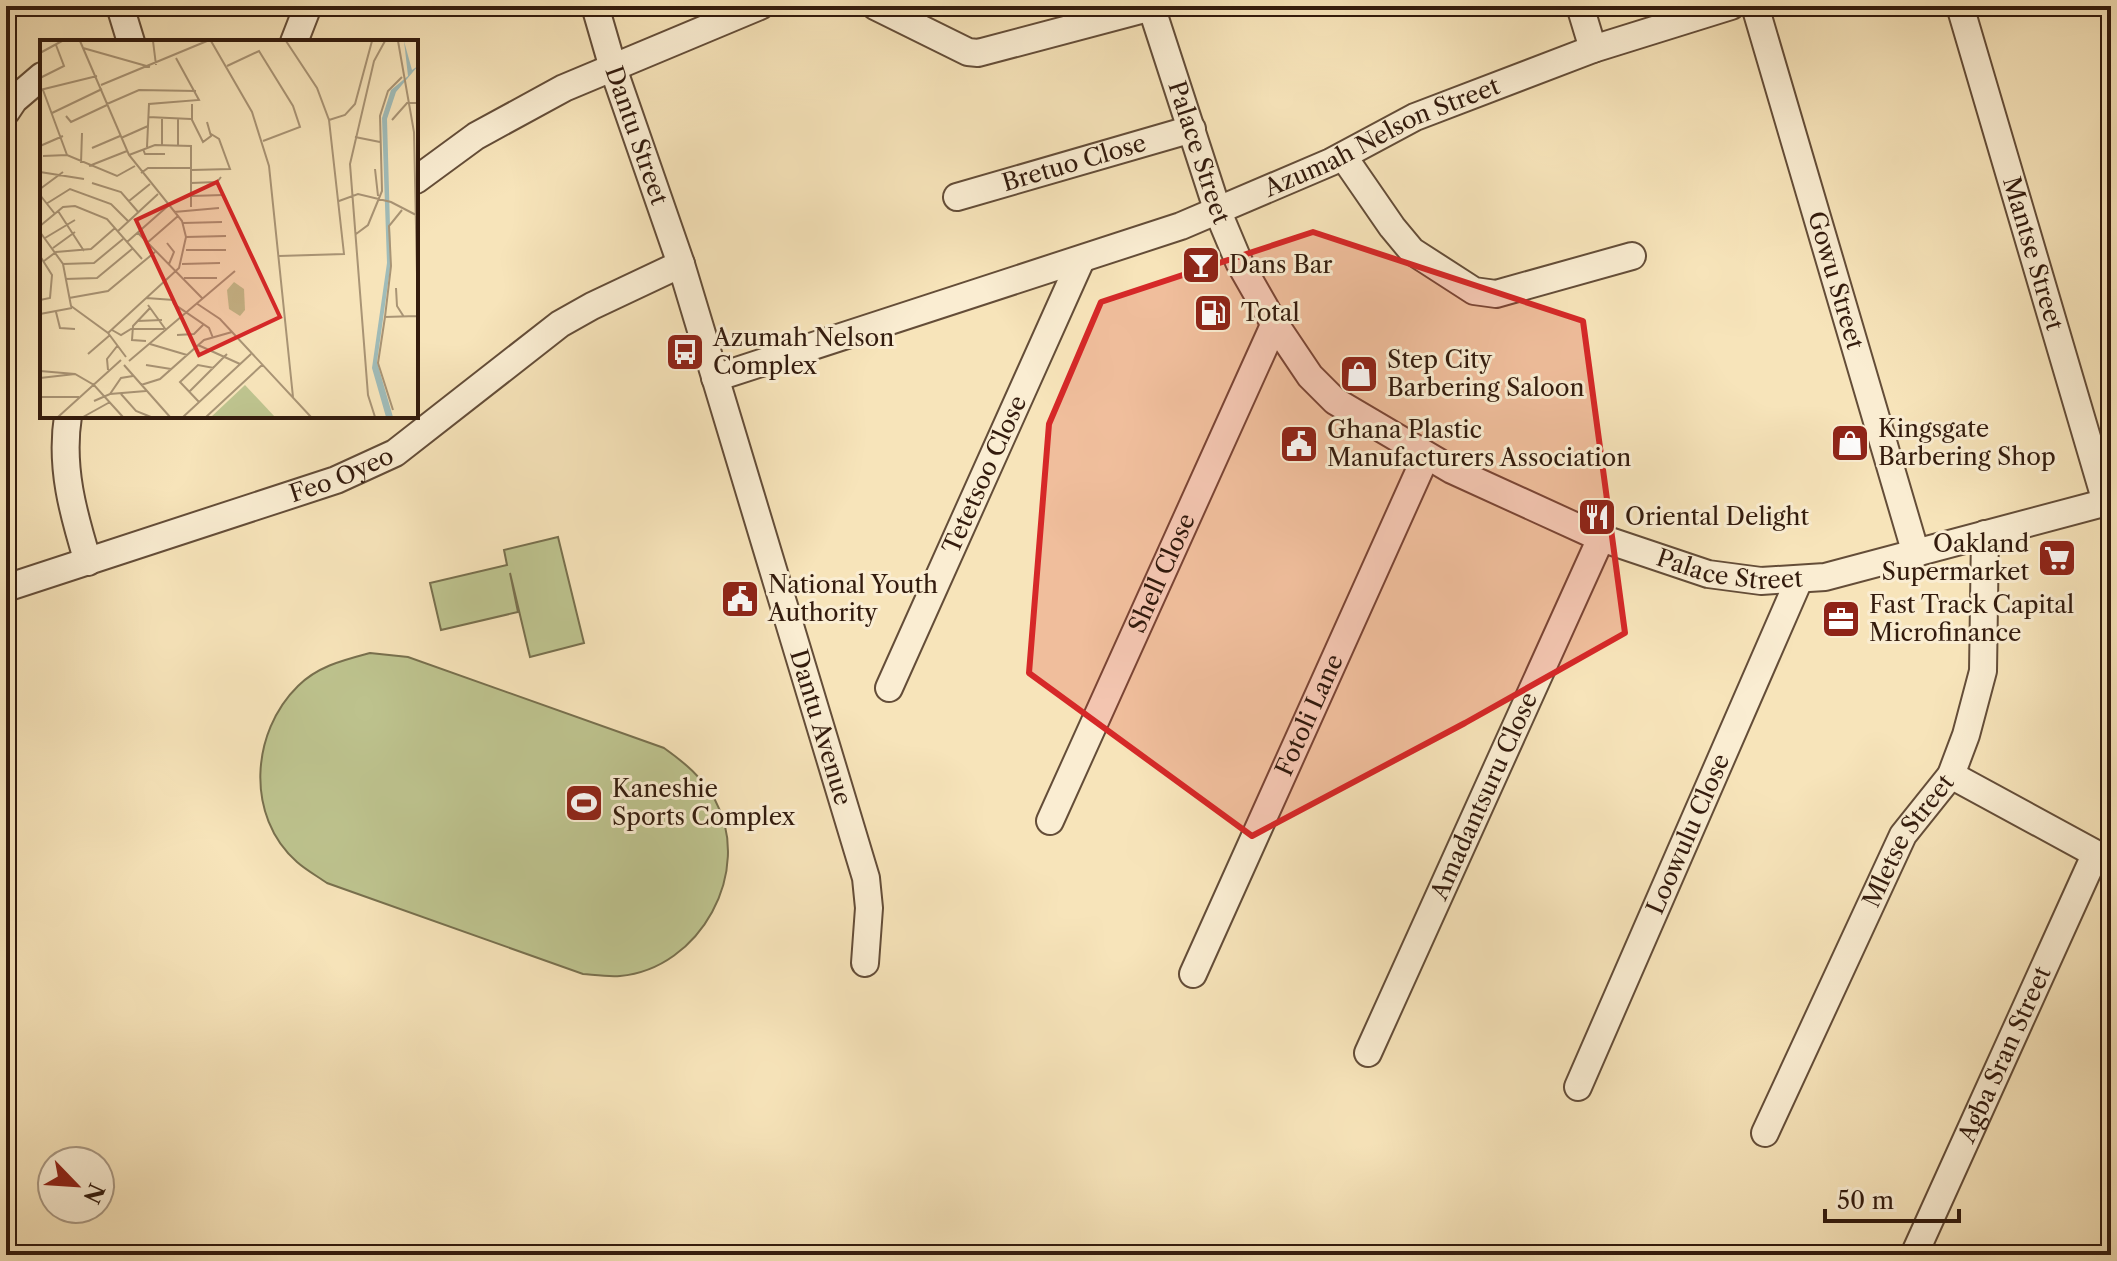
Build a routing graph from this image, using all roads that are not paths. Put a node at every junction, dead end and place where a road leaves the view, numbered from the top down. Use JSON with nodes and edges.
{"nodes":[{"id":1,"x":120,"y":6,"type":"edge"},
{"id":2,"x":308,"y":6,"type":"edge"},
{"id":3,"x":595,"y":6,"type":"edge"},
{"id":4,"x":760,"y":6,"type":"edge"},
{"id":5,"x":875,"y":6,"type":"edge"},
{"id":6,"x":1580,"y":6,"type":"edge"},
{"id":7,"x":1731,"y":6,"type":"edge"},
{"id":8,"x":1755,"y":6,"type":"edge"},
{"id":9,"x":1960,"y":6,"type":"edge"},
{"id":10,"x":1152,"y":7,"type":"edge"},
{"id":11,"x":124,"y":40,"type":"edge"},
{"id":12,"x":295,"y":40,"type":"edge"},
{"id":13,"x":1593,"y":49,"type":"junction"},
{"id":14,"x":613,"y":68,"type":"junction"},
{"id":15,"x":40,"y":78,"type":"edge"},
{"id":16,"x":6,"y":112,"type":"edge"},
{"id":17,"x":1192,"y":129,"type":"junction"},
{"id":18,"x":1343,"y":156,"type":"junction"},
{"id":19,"x":418,"y":179,"type":"edge"},
{"id":20,"x":957,"y":197,"type":"dead end"},
{"id":21,"x":1218,"y":212,"type":"junction"},
{"id":22,"x":1632,"y":256,"type":"dead end"},
{"id":23,"x":1081,"y":260,"type":"junction"},
{"id":24,"x":681,"y":264,"type":"junction"},
{"id":25,"x":1275,"y":323,"type":"junction"},
{"id":26,"x":715,"y":378,"type":"junction"},
{"id":27,"x":68,"y":418,"type":"edge"},
{"id":28,"x":1426,"y":456,"type":"junction"},
{"id":29,"x":2108,"y":501,"type":"edge"},
{"id":30,"x":1985,"y":534,"type":"junction"},
{"id":31,"x":1601,"y":538,"type":"junction"},
{"id":32,"x":1916,"y":554,"type":"junction"},
{"id":33,"x":88,"y":562,"type":"junction"},
{"id":34,"x":1799,"y":580,"type":"junction"},
{"id":35,"x":6,"y":588,"type":"edge"},
{"id":36,"x":889,"y":688,"type":"dead end"},
{"id":37,"x":1951,"y":775,"type":"junction"},
{"id":38,"x":1050,"y":821,"type":"dead end"},
{"id":39,"x":2103,"y":858,"type":"edge"},
{"id":40,"x":865,"y":963,"type":"dead end"},
{"id":41,"x":1193,"y":974,"type":"dead end"},
{"id":42,"x":1368,"y":1053,"type":"dead end"},
{"id":43,"x":1578,"y":1087,"type":"dead end"},
{"id":44,"x":1765,"y":1133,"type":"dead end"},
{"id":45,"x":1914,"y":1255,"type":"edge"}],
"edges":[{"from":1,"to":11,"type":"street"},
{"from":2,"to":12,"type":"street"},
{"from":3,"to":14,"type":"street","name":"Dantu Street"},
{"from":4,"to":14,"type":"street"},
{"from":5,"to":10,"type":"street"},
{"from":6,"to":13,"type":"street"},
{"from":7,"to":13,"type":"street","name":"Azumah Nelson Street"},
{"from":8,"to":32,"type":"street","name":"Gowu Street"},
{"from":9,"to":29,"type":"street","name":"Mantse Street"},
{"from":10,"to":17,"type":"street","name":"Palace Street"},
{"from":13,"to":18,"type":"street","name":"Azumah Nelson Street"},
{"from":14,"to":19,"type":"street"},
{"from":14,"to":24,"type":"street","name":"Dantu Street"},
{"from":15,"to":16,"type":"street"},
{"from":17,"to":20,"type":"street","name":"Bretuo Close"},
{"from":17,"to":21,"type":"street","name":"Palace Street"},
{"from":18,"to":21,"type":"street","name":"Azumah Nelson Street"},
{"from":18,"to":22,"type":"street"},
{"from":21,"to":23,"type":"street","name":"Azumah Nelson Street"},
{"from":21,"to":25,"type":"street","name":"Palace Street"},
{"from":23,"to":26,"type":"street","name":"Azumah Nelson Street"},
{"from":23,"to":36,"type":"street","name":"Tetetsoo Close"},
{"from":24,"to":26,"type":"street","name":"Dantu Avenue"},
{"from":24,"to":33,"type":"street","name":"Feo Oyeo"},
{"from":25,"to":28,"type":"street","name":"Palace Street"},
{"from":25,"to":38,"type":"street","name":"Shell Close"},
{"from":26,"to":40,"type":"street","name":"Dantu Avenue"},
{"from":27,"to":33,"type":"street"},
{"from":28,"to":31,"type":"street","name":"Palace Street"},
{"from":28,"to":41,"type":"street","name":"Fotoli Lane"},
{"from":29,"to":30,"type":"street","name":"Palace Street"},
{"from":30,"to":32,"type":"street","name":"Palace Street"},
{"from":30,"to":37,"type":"street","name":"Mletse Street"},
{"from":31,"to":34,"type":"street","name":"Palace Street"},
{"from":31,"to":42,"type":"street","name":"Amadantsuru Close"},
{"from":32,"to":34,"type":"street","name":"Palace Street"},
{"from":33,"to":35,"type":"street","name":"Feo Oyeo"},
{"from":34,"to":43,"type":"street","name":"Loowulu Close"},
{"from":37,"to":39,"type":"street"},
{"from":37,"to":44,"type":"street","name":"Mletse Street"},
{"from":39,"to":45,"type":"street","name":"Agba Sran Street"}]}
